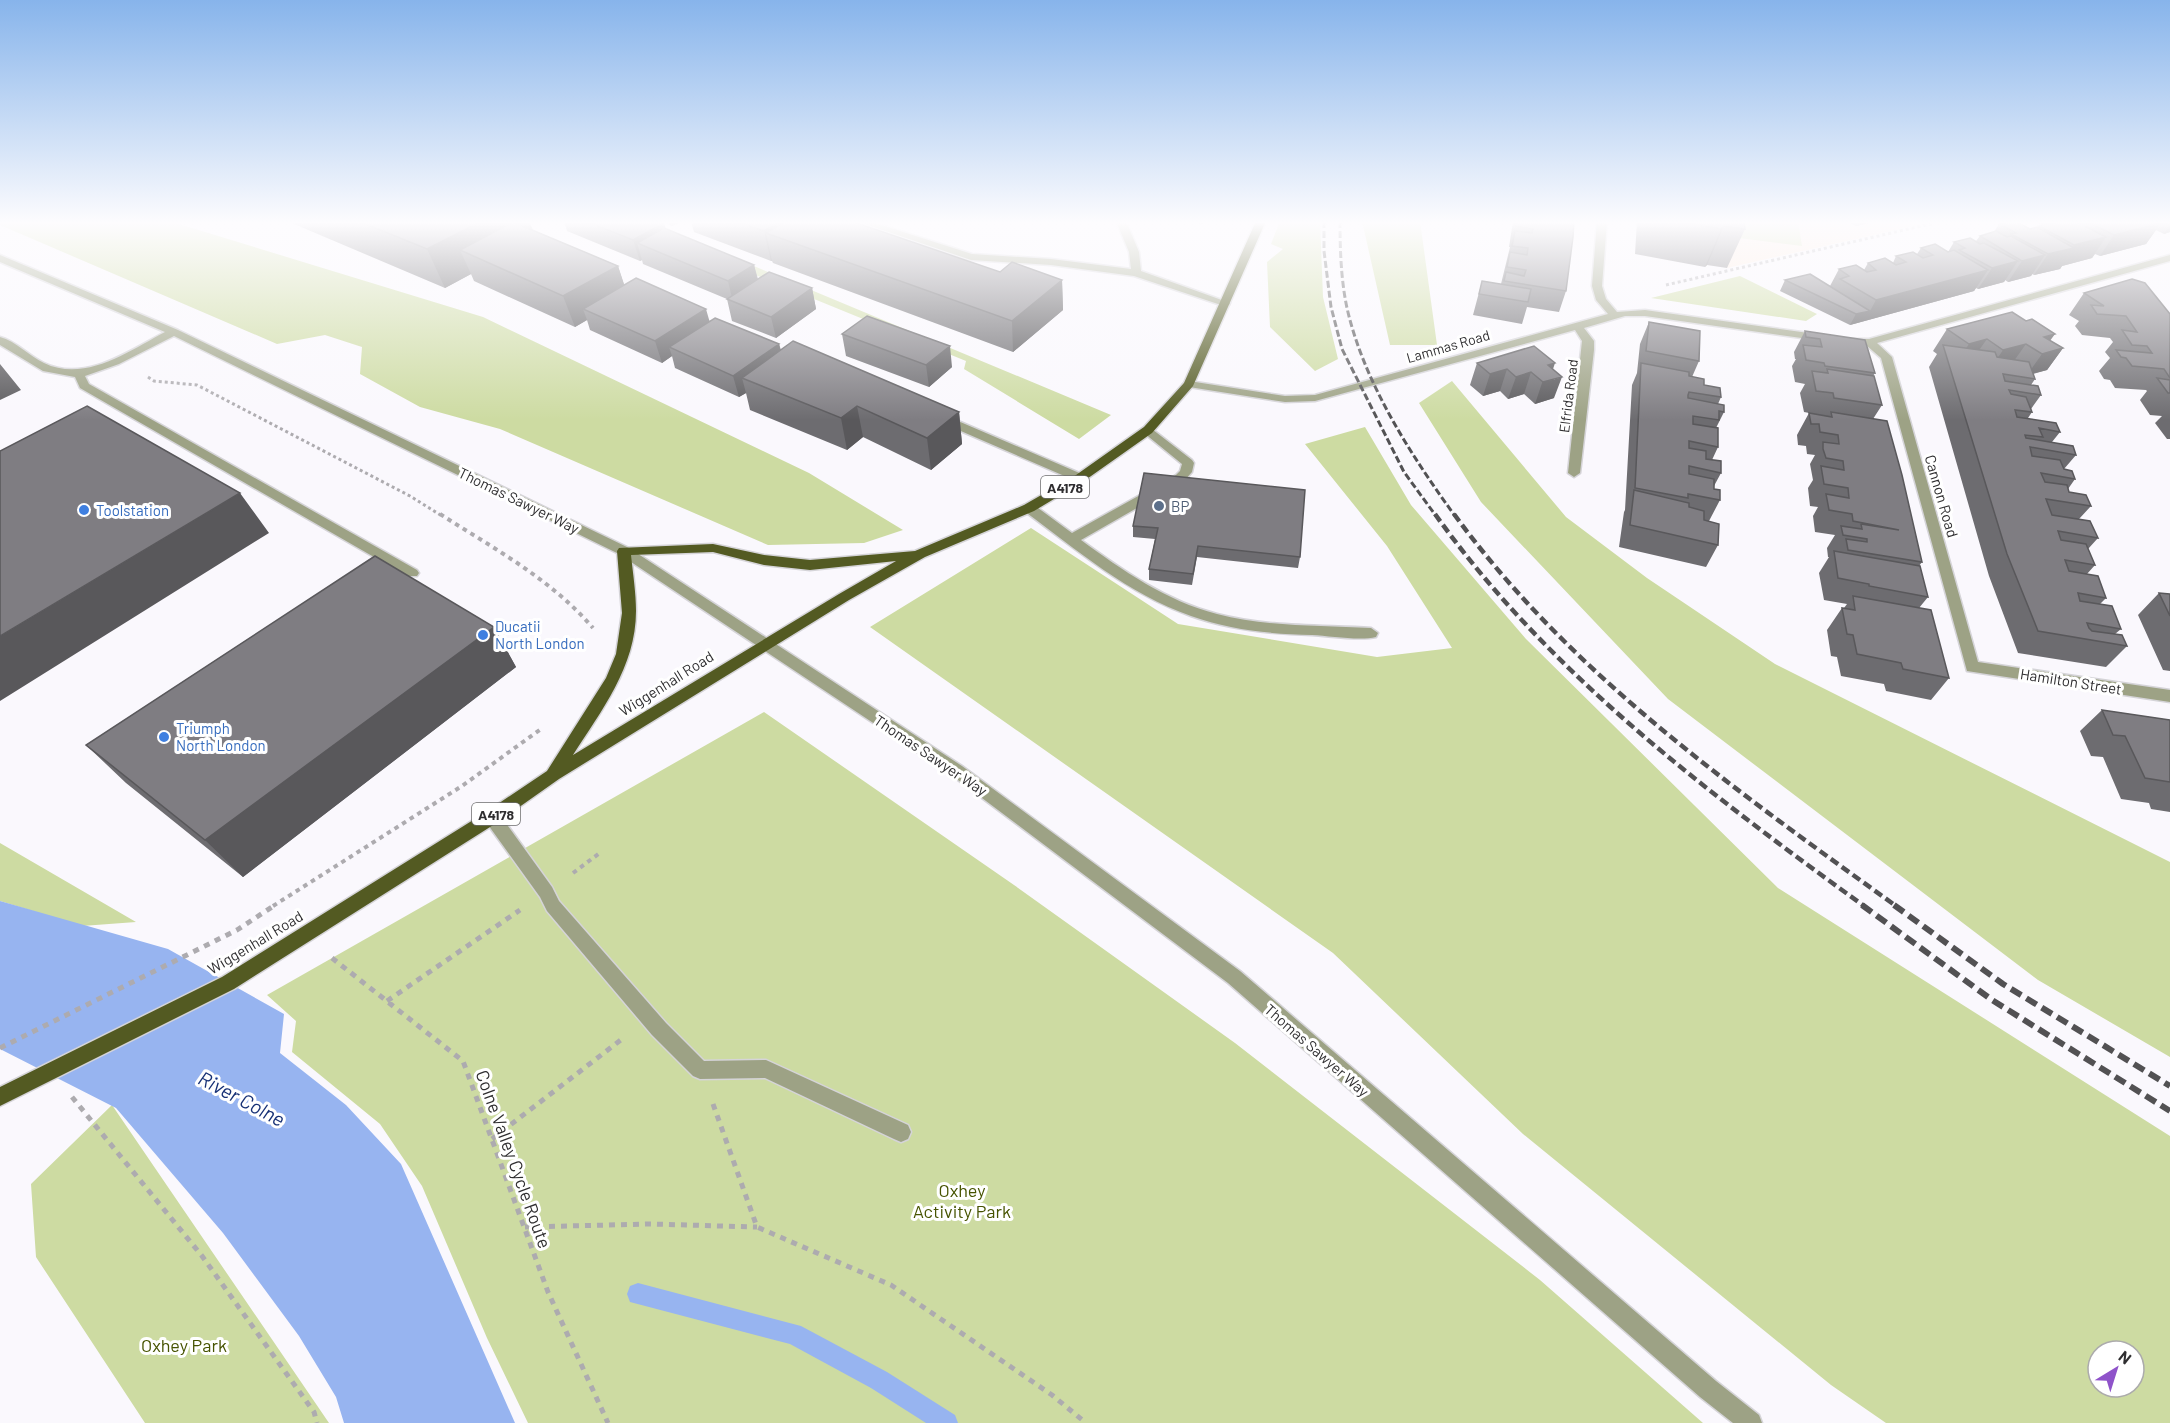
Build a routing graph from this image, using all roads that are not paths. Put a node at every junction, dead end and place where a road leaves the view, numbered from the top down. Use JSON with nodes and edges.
{"nodes":[{"id":1,"x":69,"y":287,"type":"edge"},
{"id":2,"x":1179,"y":287,"type":"edge"},
{"id":3,"x":1232,"y":287,"type":"edge"},
{"id":4,"x":1597,"y":287,"type":"edge"},
{"id":5,"x":2084,"y":287,"type":"edge"},
{"id":6,"x":1225,"y":303,"type":"junction"},
{"id":7,"x":1615,"y":316,"type":"junction"},
{"id":8,"x":1577,"y":326,"type":"junction"},
{"id":9,"x":174,"y":332,"type":"junction"},
{"id":10,"x":0,"y":340,"type":"edge"},
{"id":11,"x":1869,"y":342,"type":"junction"},
{"id":12,"x":78,"y":374,"type":"junction"},
{"id":13,"x":1189,"y":384,"type":"junction"},
{"id":14,"x":938,"y":417,"type":"edge"},
{"id":15,"x":1148,"y":430,"type":"junction"},
{"id":16,"x":1574,"y":472,"type":"dead end"},
{"id":17,"x":1080,"y":478,"type":"junction"},
{"id":18,"x":1029,"y":508,"type":"junction"},
{"id":19,"x":1072,"y":539,"type":"junction"},
{"id":20,"x":624,"y":551,"type":"junction"},
{"id":21,"x":920,"y":554,"type":"junction"},
{"id":22,"x":412,"y":573,"type":"dead end"},
{"id":23,"x":1371,"y":633,"type":"dead end"},
{"id":24,"x":764,"y":645,"type":"junction"},
{"id":25,"x":1972,"y":667,"type":"joint"},
{"id":26,"x":2170,"y":696,"type":"edge"},
{"id":27,"x":553,"y":775,"type":"junction"},
{"id":28,"x":492,"y":817,"type":"junction"},
{"id":29,"x":0,"y":1097,"type":"edge"},
{"id":30,"x":901,"y":1132,"type":"dead end"},
{"id":31,"x":1751,"y":1423,"type":"edge"}],
"edges":[{"from":1,"to":9,"type":"street","name":"Thomas Sawyer Way"},
{"from":2,"to":6,"type":"street"},
{"from":3,"to":6,"type":"main road","name":"Wiggenhall Road","number":"A4178"},
{"from":4,"to":7,"type":"street"},
{"from":5,"to":11,"type":"street","name":"Lammas Road"},
{"from":6,"to":13,"type":"main road","name":"Wiggenhall Road","number":"A4178"},
{"from":7,"to":8,"type":"street","name":"Lammas Road"},
{"from":7,"to":11,"type":"street","name":"Lammas Road"},
{"from":8,"to":13,"type":"street","name":"Lammas Road"},
{"from":8,"to":16,"type":"street","name":"Elfrida Road"},
{"from":9,"to":12,"type":"street"},
{"from":9,"to":20,"type":"street","name":"Thomas Sawyer Way"},
{"from":10,"to":12,"type":"street"},
{"from":11,"to":25,"type":"street","name":"Cannon Road"},
{"from":12,"to":22,"type":"street"},
{"from":13,"to":15,"type":"main road","name":"Wiggenhall Road","number":"A4178"},
{"from":14,"to":17,"type":"street"},
{"from":15,"to":17,"type":"main road","name":"Wiggenhall Road","number":"A4178"},
{"from":15,"to":19,"type":"street"},
{"from":17,"to":18,"type":"main road","name":"Wiggenhall Road","number":"A4178"},
{"from":18,"to":19,"type":"street"},
{"from":18,"to":21,"type":"main road","name":"Wiggenhall Road","number":"A4178"},
{"from":19,"to":23,"type":"street"},
{"from":20,"to":21,"type":"main road"},
{"from":20,"to":24,"type":"street","name":"Thomas Sawyer Way"},
{"from":20,"to":27,"type":"main road"},
{"from":21,"to":24,"type":"main road","name":"Wiggenhall Road","number":"A4178"},
{"from":24,"to":27,"type":"main road","name":"Wiggenhall Road","number":"A4178"},
{"from":24,"to":31,"type":"street","name":"Thomas Sawyer Way"},
{"from":25,"to":26,"type":"street","name":"Hamilton Street"},
{"from":27,"to":28,"type":"main road","name":"Wiggenhall Road","number":"A4178"},
{"from":28,"to":29,"type":"main road","name":"Wiggenhall Road","number":"A4178"},
{"from":28,"to":30,"type":"street"}]}
